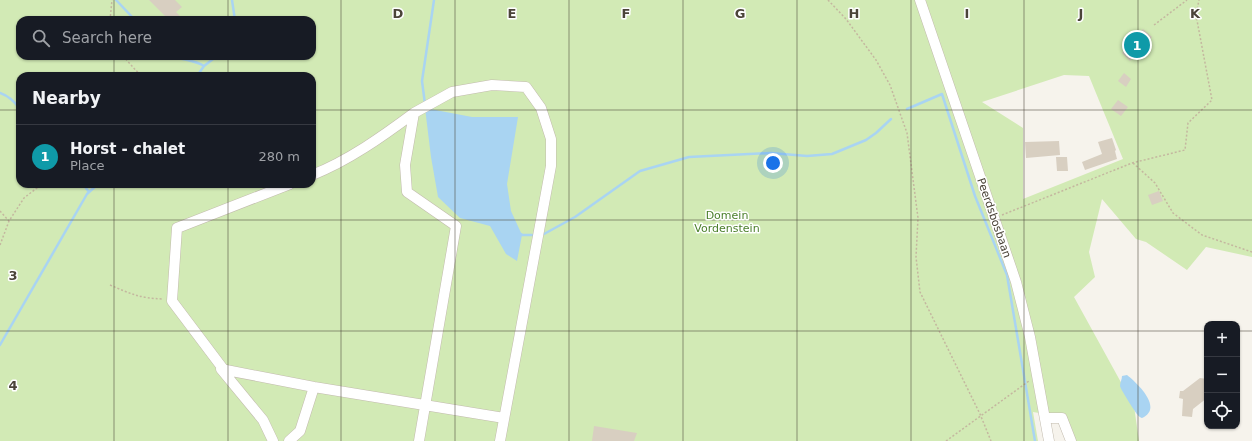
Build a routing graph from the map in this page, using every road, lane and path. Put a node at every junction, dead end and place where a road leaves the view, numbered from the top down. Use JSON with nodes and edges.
{"nodes":[{"id":1,"x":112,"y":0,"type":"edge"},
{"id":2,"x":828,"y":0,"type":"edge"},
{"id":3,"x":920,"y":0,"type":"edge"},
{"id":4,"x":1187,"y":0,"type":"edge"},
{"id":5,"x":1199,"y":0,"type":"edge"},
{"id":6,"x":110,"y":16,"type":"edge"},
{"id":7,"x":1154,"y":25,"type":"dead end"},
{"id":8,"x":127,"y":60,"type":"edge"},
{"id":9,"x":137,"y":72,"type":"edge"},
{"id":10,"x":414,"y":113,"type":"junction"},
{"id":11,"x":1132,"y":163,"type":"junction"},
{"id":12,"x":316,"y":174,"type":"edge"},
{"id":13,"x":37,"y":188,"type":"edge"},
{"id":14,"x":280,"y":188,"type":"edge"},
{"id":15,"x":0,"y":211,"type":"edge"},
{"id":16,"x":995,"y":218,"type":"junction"},
{"id":17,"x":9,"y":221,"type":"junction"},
{"id":18,"x":0,"y":245,"type":"edge"},
{"id":19,"x":1252,"y":252,"type":"edge"},
{"id":20,"x":110,"y":285,"type":"dead end"},
{"id":21,"x":172,"y":301,"type":"junction"},
{"id":22,"x":224,"y":370,"type":"junction"},
{"id":23,"x":1037,"y":375,"type":"junction"},
{"id":24,"x":314,"y":387,"type":"junction"},
{"id":25,"x":425,"y":406,"type":"junction"},
{"id":26,"x":981,"y":417,"type":"junction"},
{"id":27,"x":504,"y":418,"type":"junction"},
{"id":28,"x":1045,"y":418,"type":"junction"},
{"id":29,"x":273,"y":441,"type":"edge"},
{"id":30,"x":290,"y":441,"type":"edge"},
{"id":31,"x":418,"y":441,"type":"edge"},
{"id":32,"x":500,"y":441,"type":"edge"},
{"id":33,"x":946,"y":441,"type":"edge"},
{"id":34,"x":991,"y":441,"type":"edge"},
{"id":35,"x":1049,"y":441,"type":"edge"},
{"id":36,"x":1071,"y":441,"type":"edge"}],
"edges":[{"from":1,"to":6,"type":"path"},
{"from":2,"to":26,"type":"path"},
{"from":3,"to":16,"type":"street","name":"Peerdsbosbaan"},
{"from":4,"to":7,"type":"path"},
{"from":5,"to":11,"type":"path"},
{"from":8,"to":9,"type":"path"},
{"from":10,"to":12,"type":"street"},
{"from":10,"to":25,"type":"street"},
{"from":10,"to":27,"type":"street"},
{"from":11,"to":16,"type":"path"},
{"from":11,"to":19,"type":"path"},
{"from":13,"to":17,"type":"path"},
{"from":14,"to":21,"type":"street"},
{"from":15,"to":17,"type":"path"},
{"from":16,"to":23,"type":"street","name":"Peerdsbosbaan"},
{"from":17,"to":18,"type":"path"},
{"from":20,"to":21,"type":"path"},
{"from":21,"to":22,"type":"street"},
{"from":22,"to":24,"type":"street"},
{"from":22,"to":29,"type":"street"},
{"from":23,"to":26,"type":"path"},
{"from":23,"to":28,"type":"street","name":"Peerdsbosbaan"},
{"from":24,"to":25,"type":"street"},
{"from":24,"to":30,"type":"street"},
{"from":25,"to":27,"type":"street"},
{"from":25,"to":31,"type":"street"},
{"from":26,"to":33,"type":"path"},
{"from":26,"to":34,"type":"path"},
{"from":27,"to":32,"type":"street"},
{"from":28,"to":35,"type":"street","name":"Peerdsbosbaan"},
{"from":28,"to":36,"type":"street"}]}
